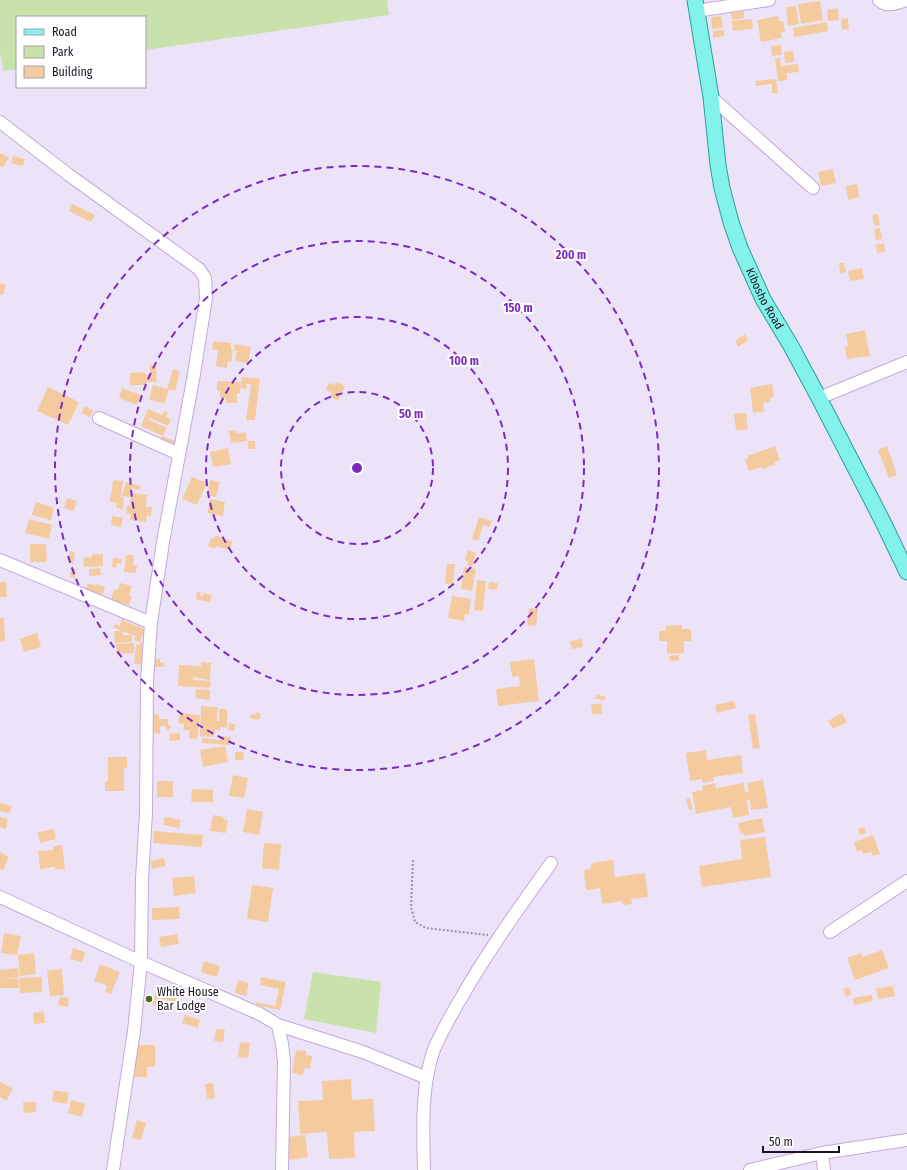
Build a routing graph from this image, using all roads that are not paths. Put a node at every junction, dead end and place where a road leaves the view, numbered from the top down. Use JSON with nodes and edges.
{"nodes":[{"id":1,"x":769,"y":0,"type":"edge"},
{"id":2,"x":879,"y":0,"type":"edge"},
{"id":3,"x":907,"y":0,"type":"edge"},
{"id":4,"x":695,"y":5,"type":"edge"},
{"id":5,"x":711,"y":97,"type":"junction"},
{"id":6,"x":0,"y":122,"type":"edge"},
{"id":7,"x":813,"y":188,"type":"dead end"},
{"id":8,"x":907,"y":362,"type":"edge"},
{"id":9,"x":820,"y":398,"type":"junction"},
{"id":10,"x":99,"y":418,"type":"dead end"},
{"id":11,"x":179,"y":454,"type":"junction"},
{"id":12,"x":0,"y":560,"type":"edge"},
{"id":13,"x":907,"y":572,"type":"edge"},
{"id":14,"x":150,"y":624,"type":"junction"},
{"id":15,"x":551,"y":863,"type":"dead end"},
{"id":16,"x":907,"y":881,"type":"edge"},
{"id":17,"x":0,"y":897,"type":"edge"},
{"id":18,"x":830,"y":932,"type":"dead end"},
{"id":19,"x":142,"y":962,"type":"junction"},
{"id":20,"x":278,"y":1025,"type":"junction"},
{"id":21,"x":427,"y":1078,"type":"junction"},
{"id":22,"x":907,"y":1140,"type":"edge"},
{"id":23,"x":822,"y":1153,"type":"junction"},
{"id":24,"x":113,"y":1170,"type":"edge"},
{"id":25,"x":282,"y":1170,"type":"edge"},
{"id":26,"x":424,"y":1170,"type":"edge"},
{"id":27,"x":750,"y":1170,"type":"edge"},
{"id":28,"x":824,"y":1170,"type":"edge"}],
"edges":[{"from":1,"to":4,"type":"street"},
{"from":2,"to":3,"type":"street"},
{"from":4,"to":5,"type":"main road","name":"Kibosho Road"},
{"from":5,"to":7,"type":"street"},
{"from":5,"to":9,"type":"main road","name":"Kibosho Road"},
{"from":6,"to":11,"type":"street"},
{"from":8,"to":9,"type":"street"},
{"from":9,"to":13,"type":"main road","name":"Kibosho Road"},
{"from":10,"to":11,"type":"street"},
{"from":11,"to":14,"type":"street"},
{"from":12,"to":14,"type":"street"},
{"from":14,"to":19,"type":"street"},
{"from":15,"to":21,"type":"street"},
{"from":16,"to":18,"type":"street"},
{"from":17,"to":19,"type":"street"},
{"from":19,"to":20,"type":"street"},
{"from":19,"to":24,"type":"street"},
{"from":20,"to":21,"type":"street"},
{"from":20,"to":25,"type":"street"},
{"from":21,"to":26,"type":"street"},
{"from":22,"to":23,"type":"street"},
{"from":23,"to":27,"type":"street"},
{"from":23,"to":28,"type":"street"}]}
